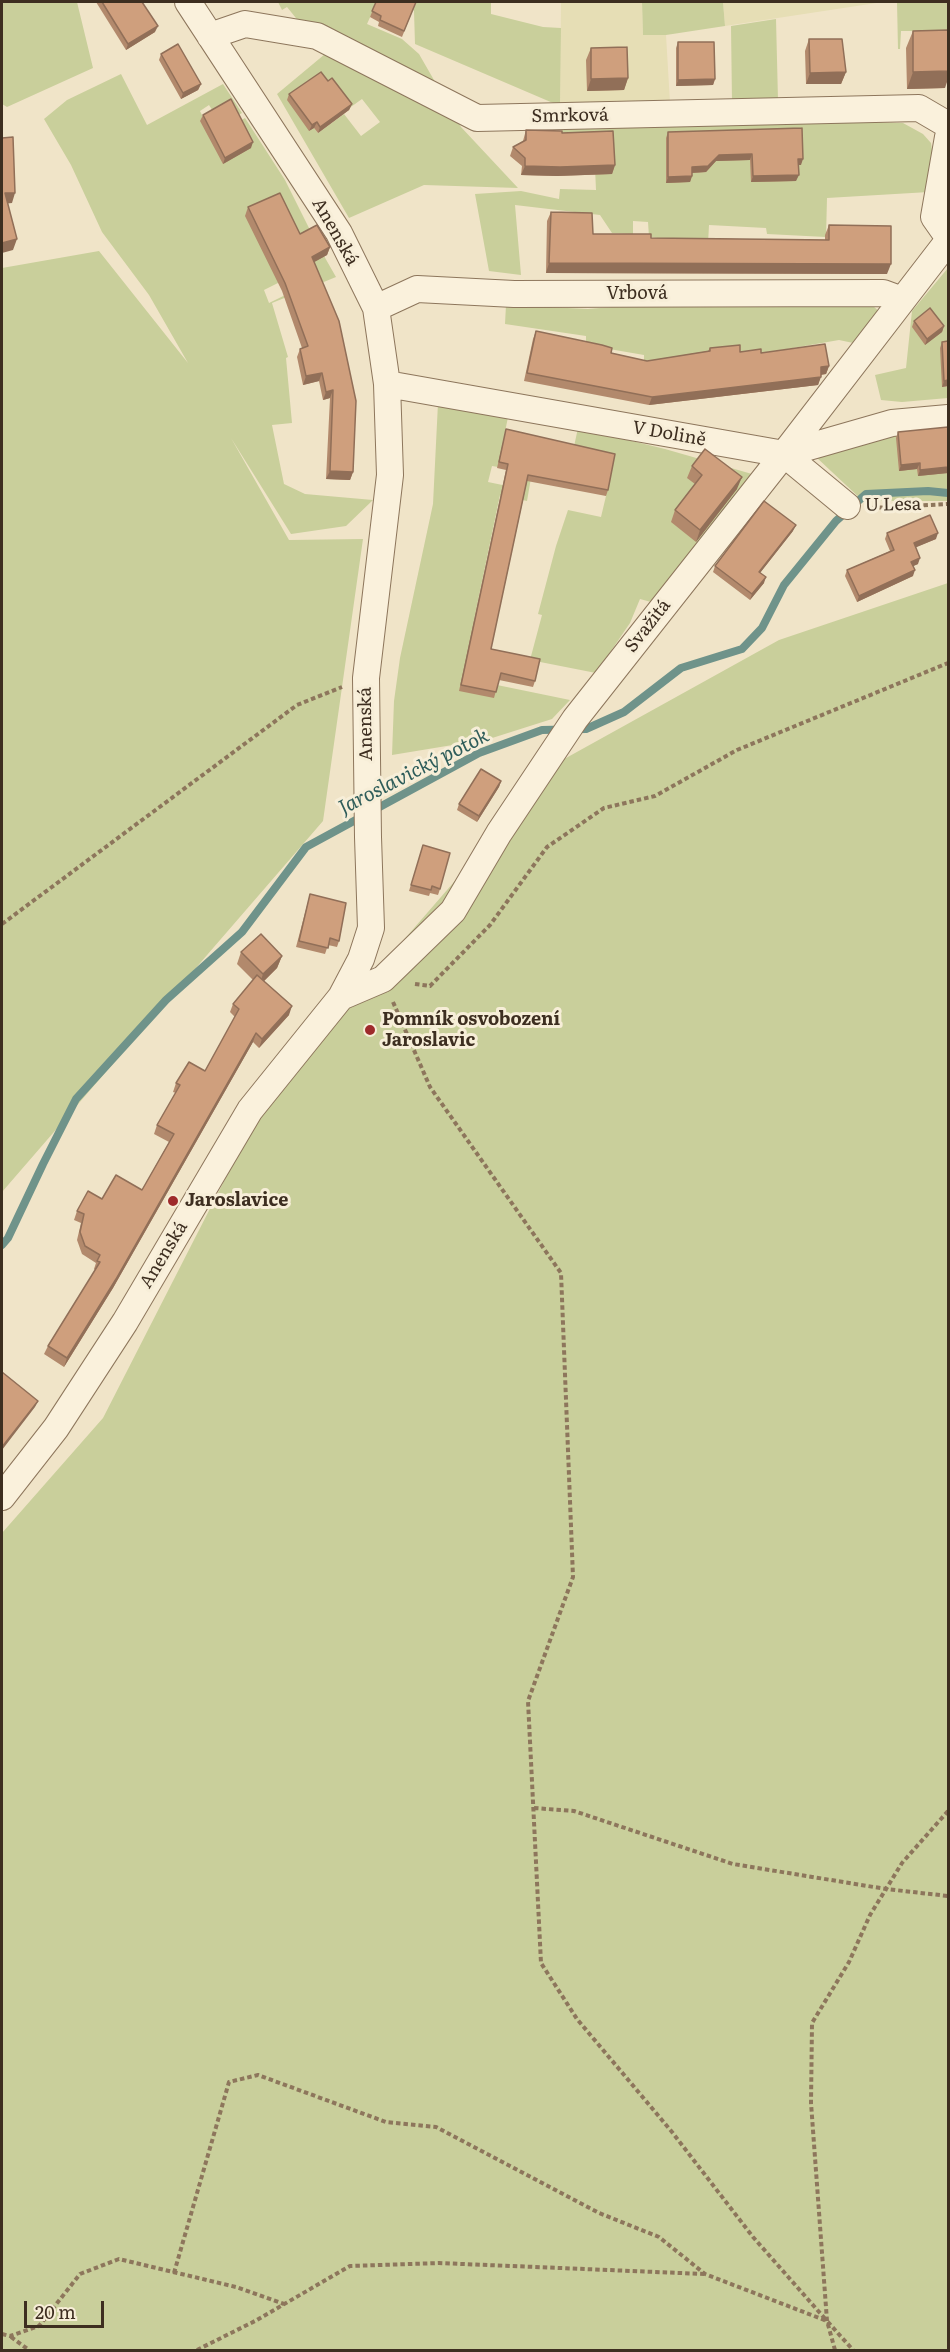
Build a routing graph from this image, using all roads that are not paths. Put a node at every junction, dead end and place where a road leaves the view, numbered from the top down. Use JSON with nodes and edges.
{"nodes":[{"id":1,"x":188,"y":2,"type":"edge"},
{"id":2,"x":210,"y":36,"type":"junction"},
{"id":3,"x":948,"y":124,"type":"edge"},
{"id":4,"x":948,"y":137,"type":"edge"},
{"id":5,"x":948,"y":239,"type":"edge"},
{"id":6,"x":902,"y":300,"type":"junction"},
{"id":7,"x":376,"y":308,"type":"junction"},
{"id":8,"x":387,"y":384,"type":"junction"},
{"id":9,"x":948,"y":418,"type":"edge"},
{"id":10,"x":784,"y":454,"type":"junction"},
{"id":11,"x":847,"y":506,"type":"road end"},
{"id":12,"x":341,"y":997,"type":"junction"},
{"id":13,"x":2,"y":1497,"type":"edge"}],
"edges":[{"from":1,"to":2,"type":"street","name":"Anenská"},
{"from":2,"to":3,"type":"street","name":"Smrková"},
{"from":2,"to":7,"type":"street","name":"Anenská"},
{"from":4,"to":5,"type":"street"},
{"from":5,"to":6,"type":"street","name":"Svažitá"},
{"from":6,"to":7,"type":"street","name":"Vrbová"},
{"from":6,"to":10,"type":"street","name":"Svažitá"},
{"from":7,"to":8,"type":"street","name":"Anenská"},
{"from":8,"to":10,"type":"street","name":"V Dolině"},
{"from":8,"to":12,"type":"street","name":"Anenská"},
{"from":9,"to":10,"type":"street","name":"V Dolině"},
{"from":10,"to":11,"type":"street","name":"U Lesa"},
{"from":10,"to":12,"type":"street","name":"Svažitá"},
{"from":12,"to":13,"type":"street","name":"Anenská"}]}
